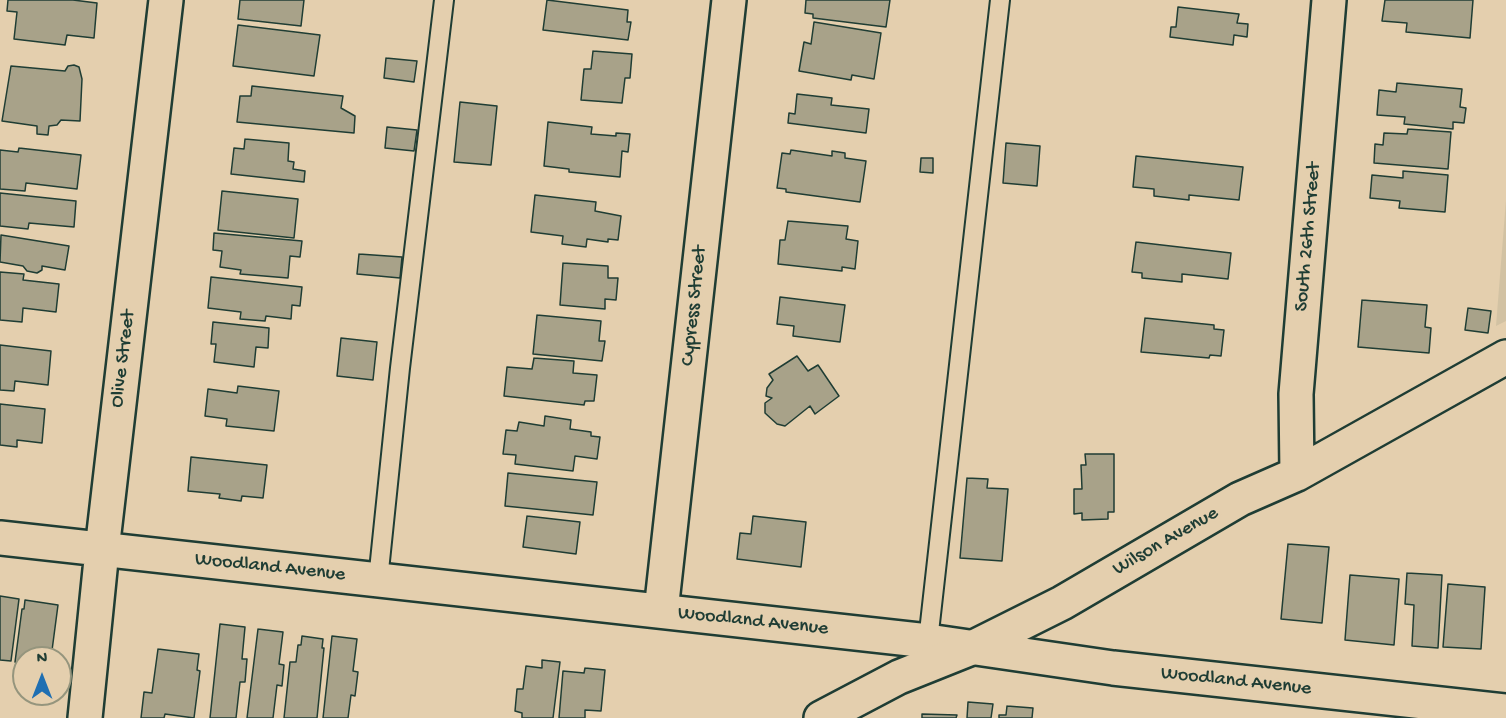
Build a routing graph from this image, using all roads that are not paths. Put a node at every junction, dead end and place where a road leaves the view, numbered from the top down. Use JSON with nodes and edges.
{"nodes":[{"id":1,"x":166,"y":0,"type":"edge"},
{"id":2,"x":444,"y":0,"type":"edge"},
{"id":3,"x":729,"y":0,"type":"edge"},
{"id":4,"x":1000,"y":0,"type":"edge"},
{"id":5,"x":1329,"y":0,"type":"edge"},
{"id":6,"x":1506,"y":357,"type":"edge"},
{"id":7,"x":1297,"y":474,"type":"junction"},
{"id":8,"x":0,"y":538,"type":"edge"},
{"id":9,"x":102,"y":550,"type":"junction"},
{"id":10,"x":378,"y":580,"type":"junction"},
{"id":11,"x":661,"y":611,"type":"junction"},
{"id":12,"x":928,"y":641,"type":"junction"},
{"id":13,"x":974,"y":647,"type":"junction"},
{"id":14,"x":1506,"y":711,"type":"edge"},
{"id":15,"x":85,"y":718,"type":"edge"},
{"id":16,"x":821,"y":718,"type":"edge"}],
"edges":[{"from":1,"to":9,"type":"street","name":"Olive Street"},
{"from":2,"to":10,"type":"lane"},
{"from":3,"to":11,"type":"street","name":"Cypress Street"},
{"from":4,"to":12,"type":"lane"},
{"from":5,"to":7,"type":"street","name":"South 26th Street"},
{"from":6,"to":7,"type":"street","name":"Wilson Avenue"},
{"from":7,"to":13,"type":"street","name":"Wilson Avenue"},
{"from":8,"to":9,"type":"street","name":"Woodland Avenue"},
{"from":9,"to":10,"type":"street","name":"Woodland Avenue"},
{"from":9,"to":15,"type":"street","name":"Olive Street"},
{"from":10,"to":11,"type":"street","name":"Woodland Avenue"},
{"from":11,"to":12,"type":"street","name":"Woodland Avenue"},
{"from":12,"to":13,"type":"street","name":"Woodland Avenue"},
{"from":13,"to":14,"type":"street","name":"Woodland Avenue"},
{"from":13,"to":16,"type":"street","name":"Wilson Avenue"}]}
